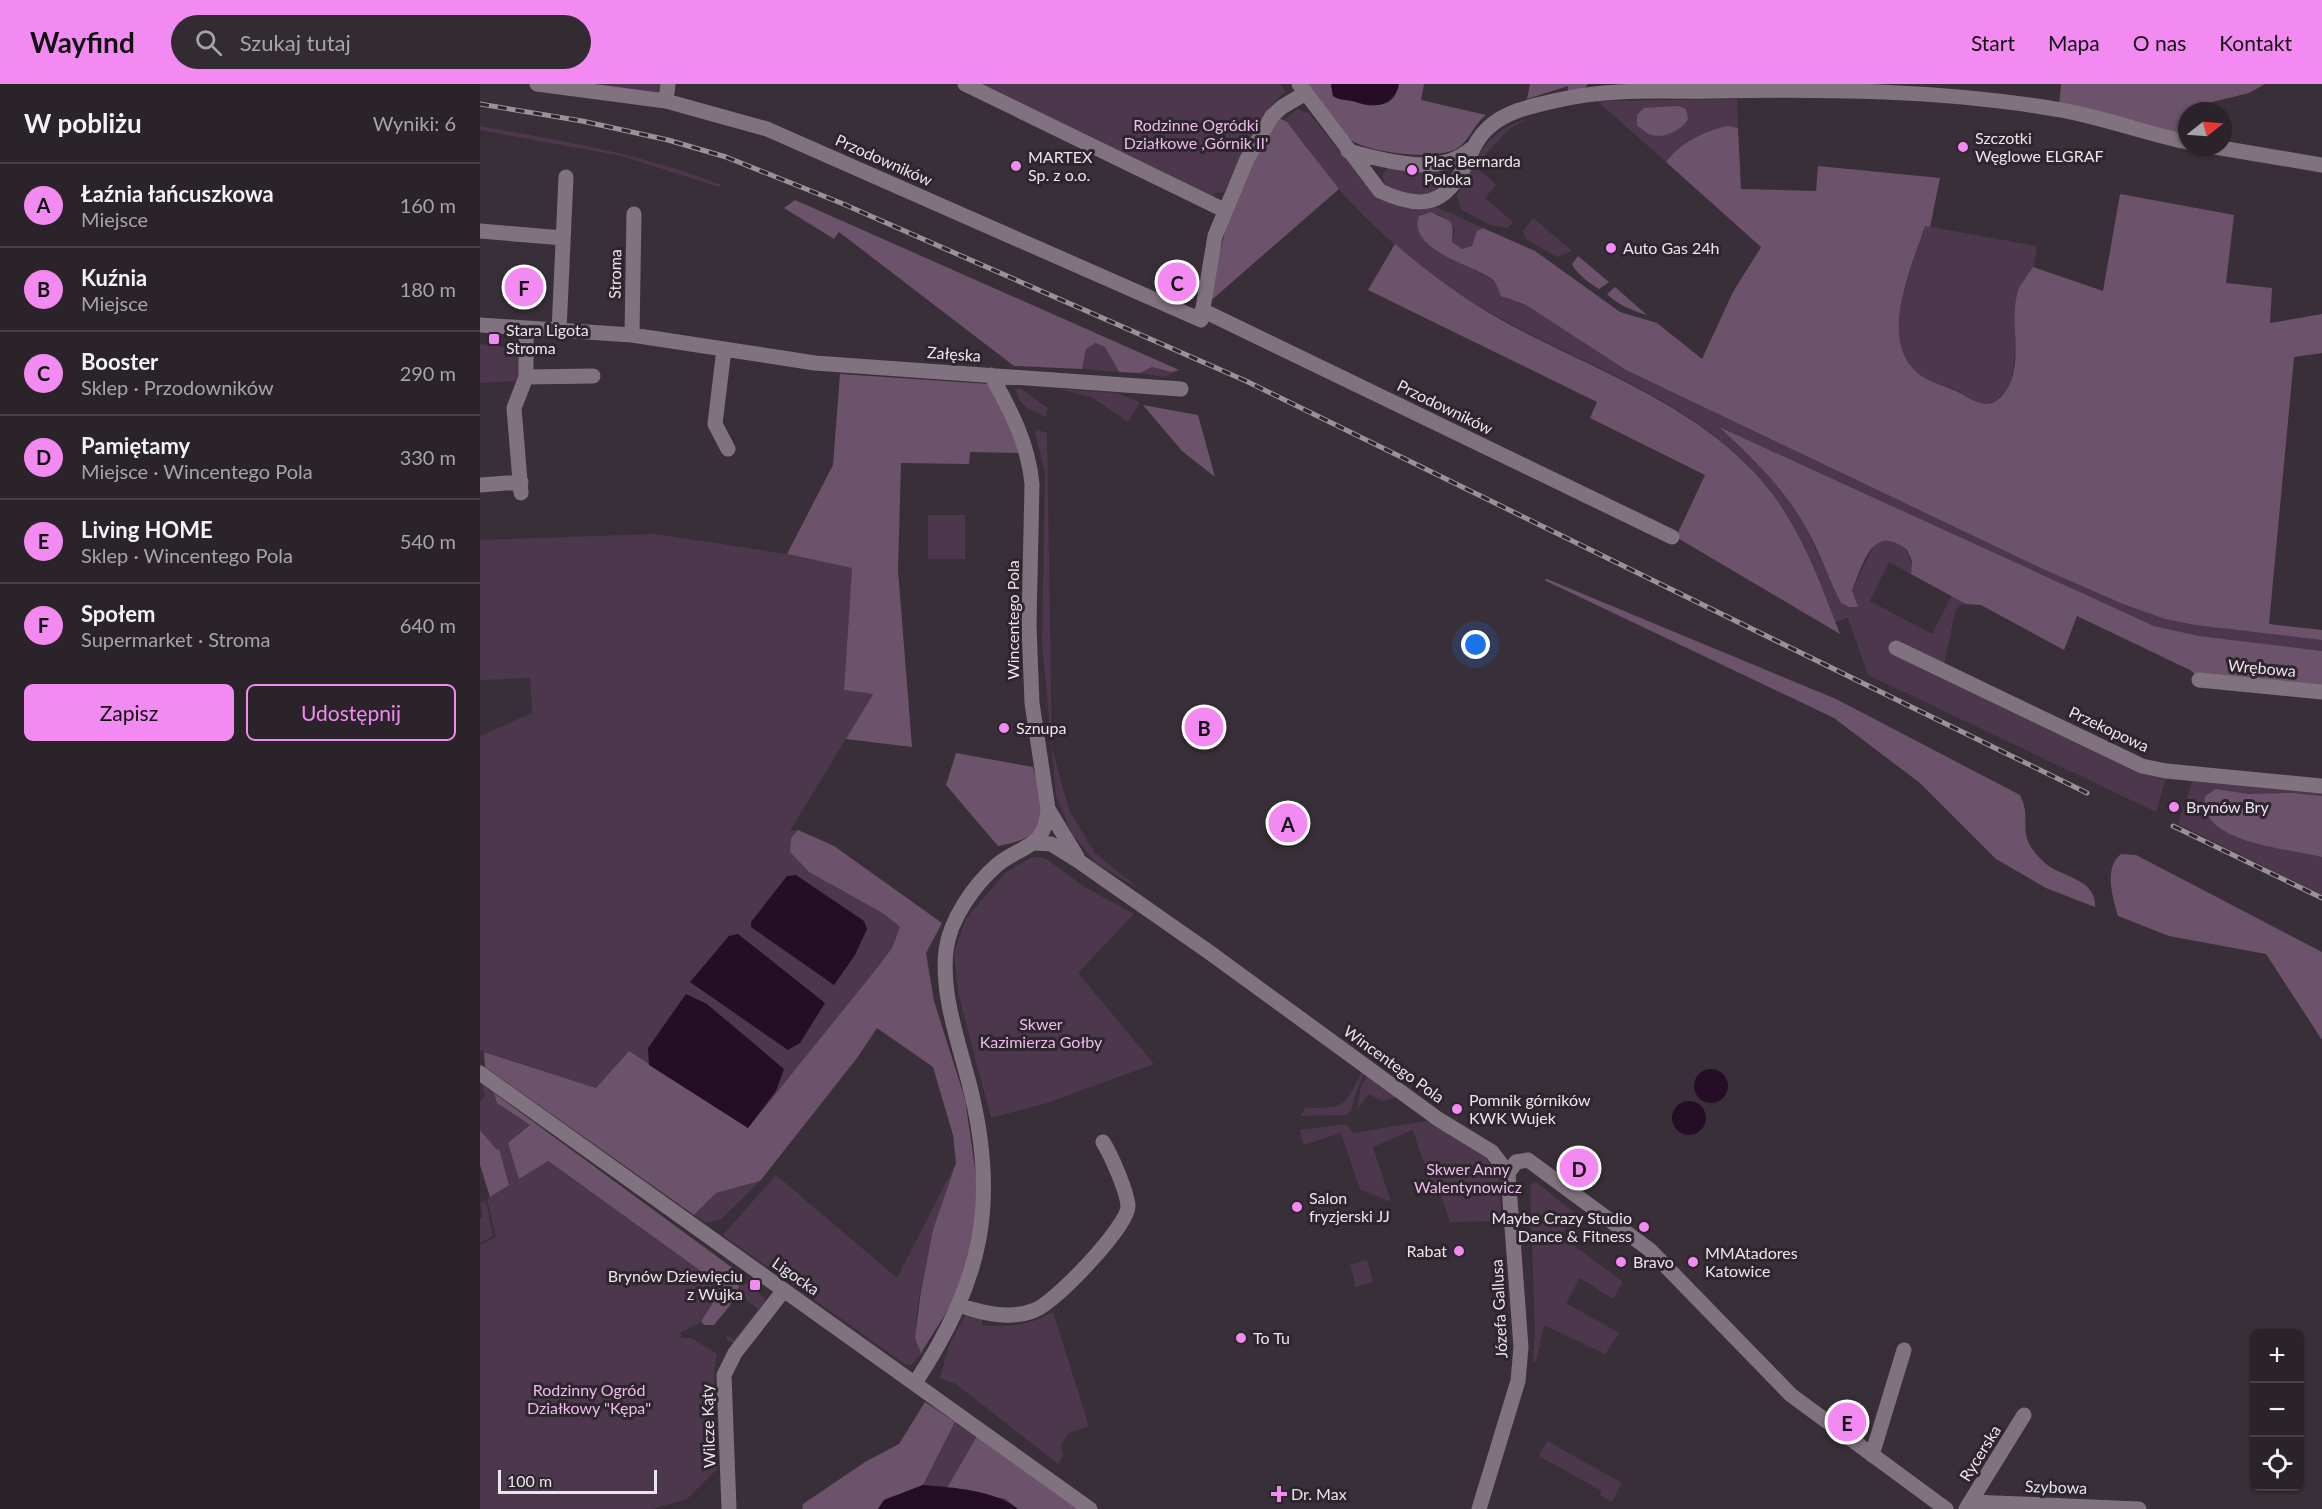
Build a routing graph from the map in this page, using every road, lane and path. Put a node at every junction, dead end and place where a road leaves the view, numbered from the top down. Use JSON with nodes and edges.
{"nodes":[{"id":1,"x":537,"y":84,"type":"edge"},
{"id":2,"x":668,"y":84,"type":"edge"},
{"id":3,"x":965,"y":84,"type":"edge"},
{"id":4,"x":1703,"y":87,"type":"edge"},
{"id":5,"x":1302,"y":89,"type":"edge"},
{"id":6,"x":1593,"y":89,"type":"edge"},
{"id":7,"x":666,"y":101,"type":"junction"},
{"id":8,"x":2178,"y":140,"type":"edge"},
{"id":9,"x":1473,"y":147,"type":"junction"},
{"id":10,"x":2232,"y":150,"type":"edge"},
{"id":11,"x":1348,"y":151,"type":"junction"},
{"id":12,"x":1391,"y":161,"type":"junction"},
{"id":13,"x":1433,"y":165,"type":"junction"},
{"id":14,"x":2322,"y":165,"type":"edge"},
{"id":15,"x":566,"y":177,"type":"dead end"},
{"id":16,"x":1451,"y":186,"type":"junction"},
{"id":17,"x":1380,"y":191,"type":"junction"},
{"id":18,"x":1224,"y":210,"type":"junction"},
{"id":19,"x":634,"y":214,"type":"dead end"},
{"id":20,"x":480,"y":231,"type":"edge"},
{"id":21,"x":563,"y":238,"type":"junction"},
{"id":22,"x":1202,"y":315,"type":"junction"},
{"id":23,"x":480,"y":325,"type":"edge"},
{"id":24,"x":526,"y":329,"type":"junction"},
{"id":25,"x":559,"y":331,"type":"junction"},
{"id":26,"x":632,"y":335,"type":"junction"},
{"id":27,"x":724,"y":349,"type":"junction"},
{"id":28,"x":991,"y":375,"type":"junction"},
{"id":29,"x":594,"y":376,"type":"dead end"},
{"id":30,"x":526,"y":377,"type":"junction"},
{"id":31,"x":1181,"y":389,"type":"dead end"},
{"id":32,"x":728,"y":449,"type":"dead end"},
{"id":33,"x":480,"y":485,"type":"edge"},
{"id":34,"x":1672,"y":537,"type":"dead end"},
{"id":35,"x":1896,"y":648,"type":"dead end"},
{"id":36,"x":2199,"y":680,"type":"dead end"},
{"id":37,"x":2322,"y":692,"type":"edge"},
{"id":38,"x":2322,"y":786,"type":"edge"},
{"id":39,"x":1048,"y":809,"type":"junction"},
{"id":40,"x":1034,"y":843,"type":"junction"},
{"id":41,"x":1080,"y":862,"type":"junction"},
{"id":42,"x":480,"y":1073,"type":"edge"},
{"id":43,"x":1103,"y":1142,"type":"dead end"},
{"id":44,"x":1508,"y":1173,"type":"junction"},
{"id":45,"x":784,"y":1290,"type":"junction"},
{"id":46,"x":959,"y":1305,"type":"junction"},
{"id":47,"x":1904,"y":1350,"type":"dead end"},
{"id":48,"x":915,"y":1383,"type":"junction"},
{"id":49,"x":2024,"y":1415,"type":"dead end"},
{"id":50,"x":1872,"y":1455,"type":"junction"},
{"id":51,"x":1968,"y":1505,"type":"edge"},
{"id":52,"x":729,"y":1509,"type":"edge"},
{"id":53,"x":1090,"y":1509,"type":"edge"},
{"id":54,"x":1479,"y":1509,"type":"edge"},
{"id":55,"x":1947,"y":1509,"type":"edge"},
{"id":56,"x":2139,"y":1509,"type":"edge"}],
"edges":[{"from":1,"to":7,"type":"street","name":"Przodowników"},
{"from":2,"to":7,"type":"street"},
{"from":3,"to":18,"type":"street"},
{"from":4,"to":6,"type":"street"},
{"from":4,"to":8,"type":"street"},
{"from":5,"to":11,"type":"street"},
{"from":5,"to":18,"type":"street"},
{"from":6,"to":9,"type":"street"},
{"from":7,"to":22,"type":"street","name":"Przodowników"},
{"from":9,"to":13,"type":"street"},
{"from":9,"to":16,"type":"street"},
{"from":10,"to":14,"type":"street"},
{"from":11,"to":12,"type":"street"},
{"from":11,"to":17,"type":"street"},
{"from":12,"to":13,"type":"street"},
{"from":12,"to":17,"type":"street"},
{"from":13,"to":16,"type":"street"},
{"from":15,"to":21,"type":"street"},
{"from":16,"to":17,"type":"street"},
{"from":18,"to":22,"type":"street"},
{"from":19,"to":26,"type":"street","name":"Stroma"},
{"from":20,"to":21,"type":"street"},
{"from":21,"to":25,"type":"street"},
{"from":22,"to":34,"type":"street","name":"Przodowników"},
{"from":23,"to":24,"type":"street","name":"Załęska"},
{"from":24,"to":25,"type":"street","name":"Załęska"},
{"from":24,"to":30,"type":"street"},
{"from":25,"to":26,"type":"street","name":"Załęska"},
{"from":26,"to":27,"type":"street","name":"Załęska"},
{"from":27,"to":28,"type":"street","name":"Załęska"},
{"from":27,"to":32,"type":"street"},
{"from":28,"to":31,"type":"street","name":"Załęska"},
{"from":28,"to":39,"type":"street","name":"Wincentego Pola"},
{"from":29,"to":30,"type":"street"},
{"from":30,"to":33,"type":"street"},
{"from":35,"to":38,"type":"street","name":"Przekopowa"},
{"from":36,"to":37,"type":"street","name":"Wrębowa"},
{"from":39,"to":40,"type":"street"},
{"from":39,"to":41,"type":"street","name":"Wincentego Pola"},
{"from":40,"to":41,"type":"street","name":"Wincentego Pola"},
{"from":40,"to":46,"type":"street"},
{"from":41,"to":44,"type":"street","name":"Wincentego Pola"},
{"from":42,"to":45,"type":"street","name":"Ligocka"},
{"from":43,"to":46,"type":"street"},
{"from":44,"to":50,"type":"street"},
{"from":44,"to":54,"type":"street","name":"Józefa Gallusa"},
{"from":45,"to":48,"type":"street","name":"Ligocka"},
{"from":45,"to":52,"type":"street","name":"Wilcze Kąty"},
{"from":46,"to":48,"type":"street"},
{"from":47,"to":50,"type":"street"},
{"from":48,"to":53,"type":"street","name":"Ligocka"},
{"from":49,"to":51,"type":"street","name":"Rycerska"},
{"from":50,"to":55,"type":"street"},
{"from":51,"to":56,"type":"street","name":"Szybowa"}]}
